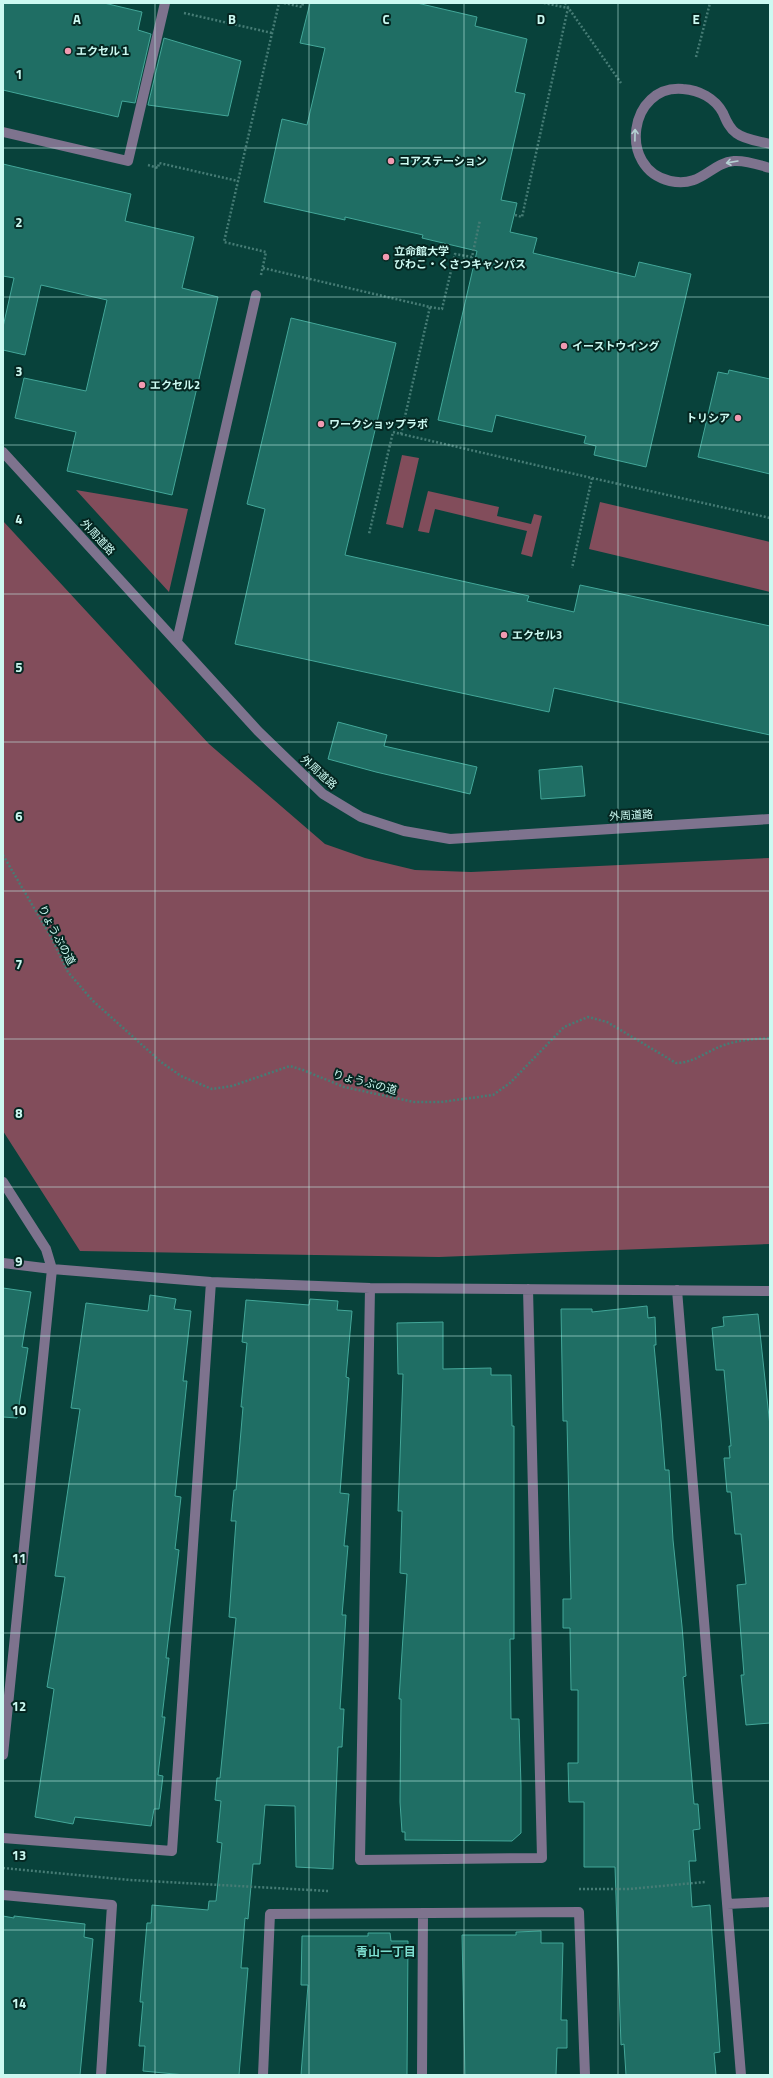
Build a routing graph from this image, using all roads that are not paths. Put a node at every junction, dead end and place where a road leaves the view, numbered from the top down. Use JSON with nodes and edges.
{"nodes":[{"id":1,"x":165,"y":3,"type":"edge"},
{"id":2,"x":3,"y":132,"type":"edge"},
{"id":3,"x":770,"y":144,"type":"edge"},
{"id":4,"x":770,"y":168,"type":"edge"},
{"id":5,"x":256,"y":295,"type":"road end"},
{"id":6,"x":3,"y":452,"type":"edge"},
{"id":7,"x":177,"y":641,"type":"junction"},
{"id":8,"x":770,"y":819,"type":"edge"},
{"id":9,"x":3,"y":1182,"type":"edge"},
{"id":10,"x":3,"y":1263,"type":"edge"},
{"id":11,"x":52,"y":1269,"type":"junction"},
{"id":12,"x":211,"y":1282,"type":"junction"},
{"id":13,"x":370,"y":1288,"type":"junction"},
{"id":14,"x":528,"y":1289,"type":"junction"},
{"id":15,"x":677,"y":1290,"type":"junction"},
{"id":16,"x":770,"y":1292,"type":"edge"},
{"id":17,"x":3,"y":1754,"type":"edge"},
{"id":18,"x":3,"y":1838,"type":"edge"},
{"id":19,"x":3,"y":1895,"type":"edge"},
{"id":20,"x":770,"y":1902,"type":"edge"},
{"id":21,"x":727,"y":1904,"type":"junction"},
{"id":22,"x":423,"y":1913,"type":"junction"},
{"id":23,"x":101,"y":2075,"type":"edge"},
{"id":24,"x":263,"y":2075,"type":"edge"},
{"id":25,"x":422,"y":2075,"type":"edge"},
{"id":26,"x":585,"y":2075,"type":"edge"},
{"id":27,"x":741,"y":2075,"type":"edge"}],
"edges":[{"from":1,"to":2,"type":"street"},
{"from":4,"to":3,"type":"street","one_way":true},
{"from":5,"to":7,"type":"street"},
{"from":6,"to":7,"type":"street","name":"外周道路"},
{"from":7,"to":8,"type":"street","name":"外周道路"},
{"from":9,"to":11,"type":"street"},
{"from":10,"to":11,"type":"street"},
{"from":11,"to":12,"type":"street"},
{"from":11,"to":17,"type":"street"},
{"from":12,"to":13,"type":"street"},
{"from":12,"to":18,"type":"street"},
{"from":13,"to":14,"type":"street"},
{"from":13,"to":14,"type":"street"},
{"from":14,"to":15,"type":"street"},
{"from":15,"to":16,"type":"street"},
{"from":15,"to":21,"type":"street"},
{"from":19,"to":23,"type":"street"},
{"from":20,"to":21,"type":"street"},
{"from":21,"to":27,"type":"street"},
{"from":22,"to":24,"type":"street"},
{"from":22,"to":25,"type":"street"},
{"from":22,"to":26,"type":"street"}]}
